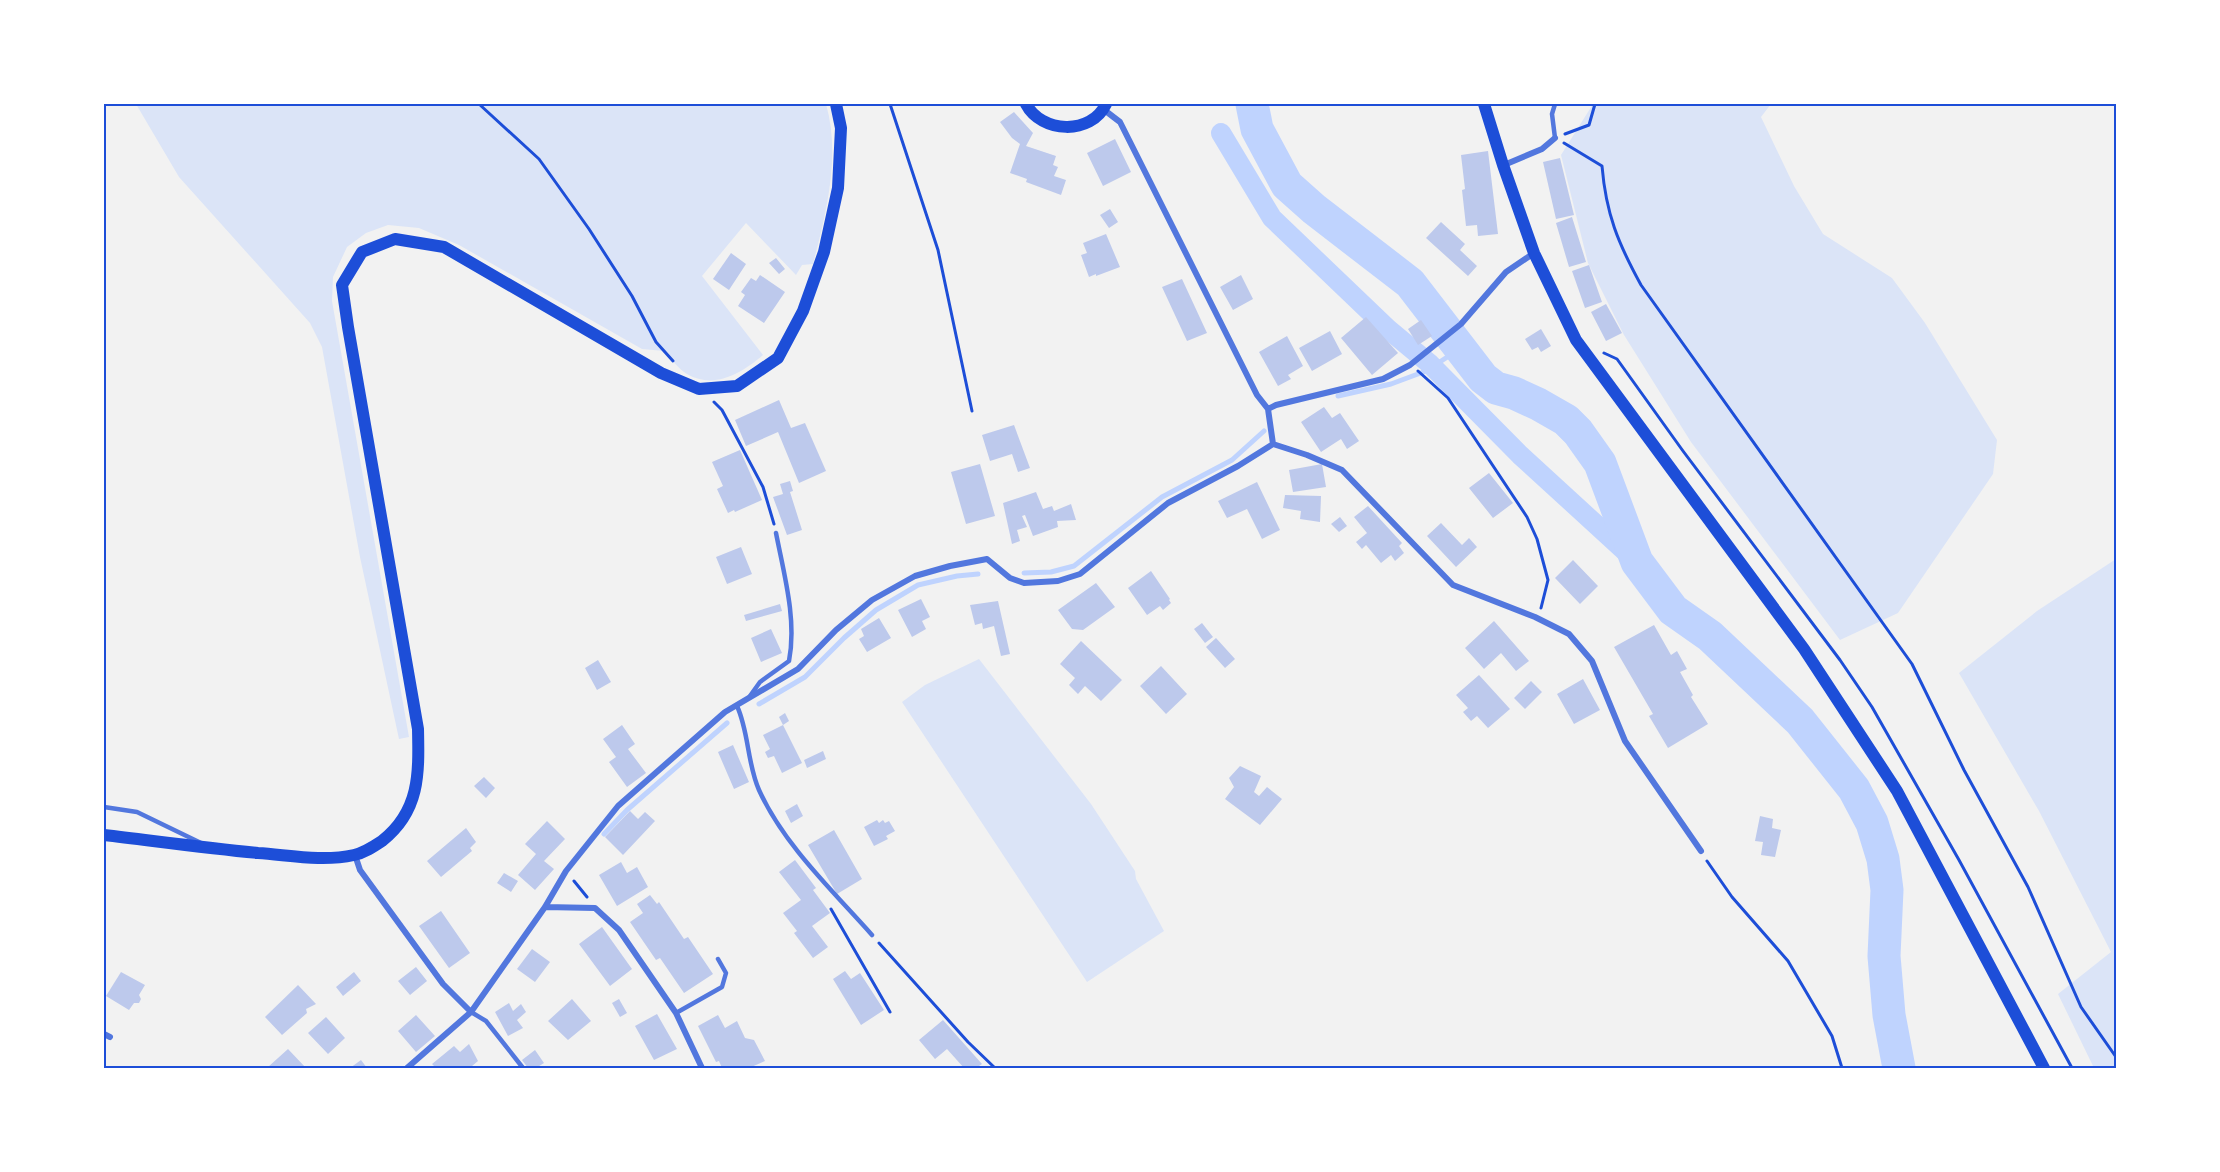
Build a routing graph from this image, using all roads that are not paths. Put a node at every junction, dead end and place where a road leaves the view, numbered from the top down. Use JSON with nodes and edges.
{"nodes":[{"id":1,"x":836,"y":104,"type":"edge"},
{"id":2,"x":1026,"y":104,"type":"edge"},
{"id":3,"x":1484,"y":104,"type":"edge"},
{"id":4,"x":1555,"y":104,"type":"edge"},
{"id":5,"x":1104,"y":106,"type":"edge"},
{"id":6,"x":1555,"y":138,"type":"joint"},
{"id":7,"x":1503,"y":165,"type":"junction"},
{"id":8,"x":1534,"y":253,"type":"junction"},
{"id":9,"x":1268,"y":409,"type":"junction"},
{"id":10,"x":1273,"y":444,"type":"junction"},
{"id":11,"x":776,"y":533,"type":"road end"},
{"id":12,"x":747,"y":700,"type":"junction"},
{"id":13,"x":737,"y":706,"type":"junction"},
{"id":14,"x":104,"y":807,"type":"edge"},
{"id":15,"x":104,"y":835,"type":"edge"},
{"id":16,"x":214,"y":849,"type":"junction"},
{"id":17,"x":1701,"y":851,"type":"road end"},
{"id":18,"x":355,"y":855,"type":"junction"},
{"id":19,"x":545,"y":907,"type":"junction"},
{"id":20,"x":872,"y":935,"type":"road end"},
{"id":21,"x":718,"y":959,"type":"dead end"},
{"id":22,"x":471,"y":1012,"type":"junction"},
{"id":23,"x":676,"y":1013,"type":"junction"},
{"id":24,"x":407,"y":1068,"type":"edge"},
{"id":25,"x":522,"y":1068,"type":"edge"},
{"id":26,"x":702,"y":1068,"type":"edge"},
{"id":27,"x":2044,"y":1068,"type":"edge"}],
"edges":[{"from":1,"to":18,"type":"main road"},
{"from":2,"to":5,"type":"main road"},
{"from":3,"to":7,"type":"main road"},
{"from":4,"to":6,"type":"lane"},
{"from":5,"to":9,"type":"street"},
{"from":6,"to":7,"type":"street"},
{"from":7,"to":8,"type":"main road"},
{"from":8,"to":9,"type":"street"},
{"from":8,"to":27,"type":"main road"},
{"from":9,"to":10,"type":"street"},
{"from":10,"to":12,"type":"street"},
{"from":10,"to":17,"type":"street"},
{"from":11,"to":12,"type":"lane"},
{"from":12,"to":13,"type":"street"},
{"from":13,"to":19,"type":"street"},
{"from":13,"to":20,"type":"lane"},
{"from":14,"to":16,"type":"lane"},
{"from":15,"to":16,"type":"main road"},
{"from":16,"to":18,"type":"main road"},
{"from":18,"to":22,"type":"street"},
{"from":19,"to":22,"type":"street"},
{"from":19,"to":23,"type":"street"},
{"from":21,"to":23,"type":"lane"},
{"from":22,"to":24,"type":"street"},
{"from":22,"to":25,"type":"lane"},
{"from":23,"to":26,"type":"street"}]}
